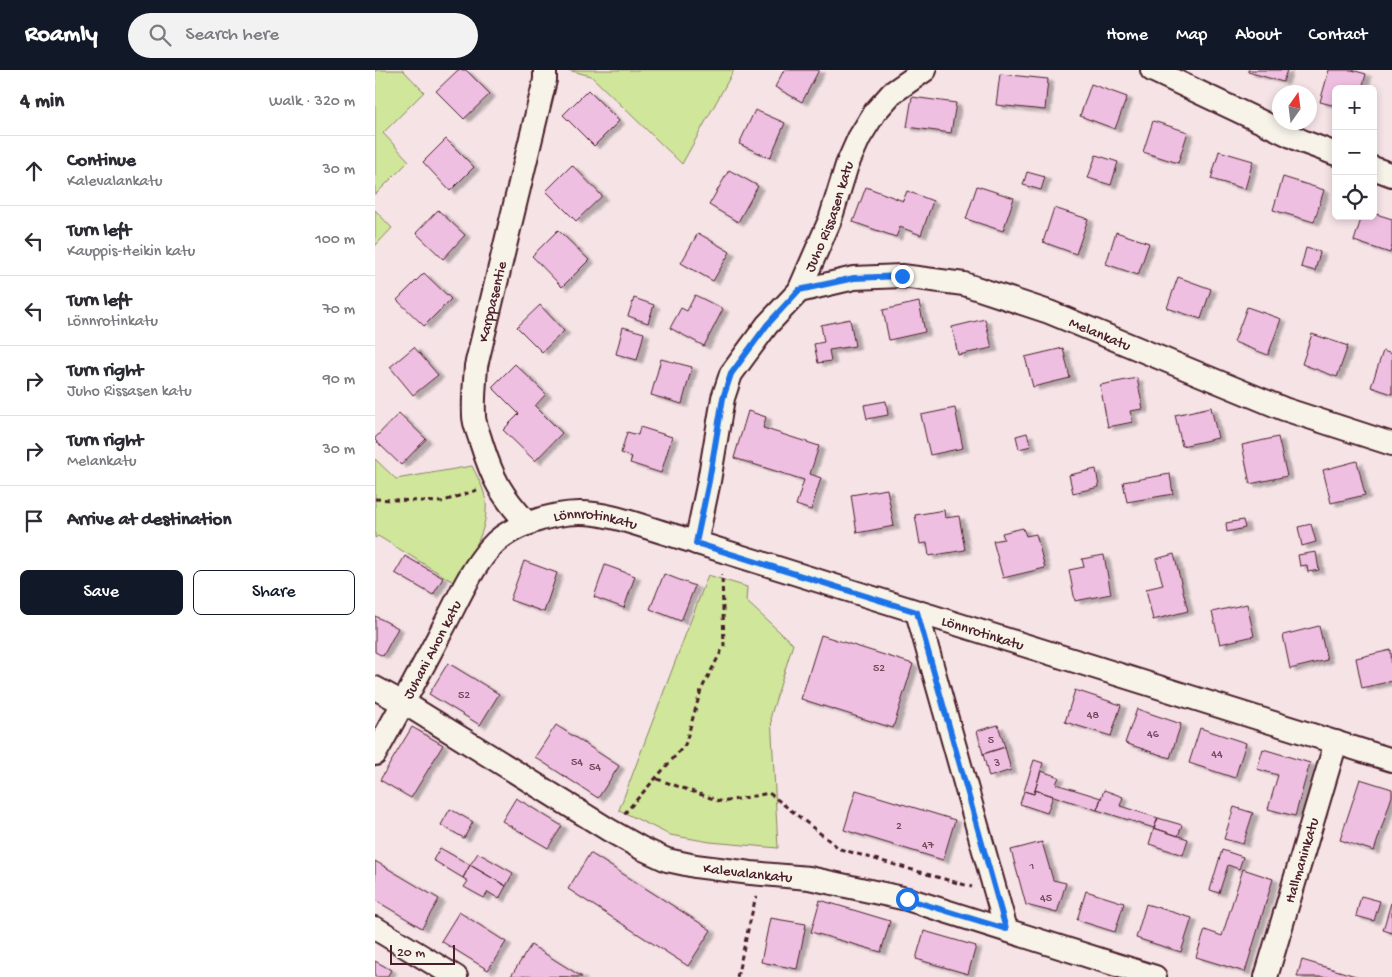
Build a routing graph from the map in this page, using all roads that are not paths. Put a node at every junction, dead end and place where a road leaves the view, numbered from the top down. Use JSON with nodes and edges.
{"nodes":[{"id":1,"x":545,"y":70,"type":"edge"},
{"id":2,"x":925,"y":70,"type":"edge"},
{"id":3,"x":1152,"y":70,"type":"edge"},
{"id":4,"x":1332,"y":152,"type":"edge"},
{"id":5,"x":1377,"y":169,"type":"edge"},
{"id":6,"x":1392,"y":175,"type":"edge"},
{"id":7,"x":799,"y":290,"type":"junction"},
{"id":8,"x":1392,"y":444,"type":"edge"},
{"id":9,"x":528,"y":524,"type":"junction"},
{"id":10,"x":696,"y":543,"type":"junction"},
{"id":11,"x":491,"y":547,"type":"joint"},
{"id":12,"x":917,"y":612,"type":"junction"},
{"id":13,"x":375,"y":688,"type":"edge"},
{"id":14,"x":403,"y":704,"type":"junction"},
{"id":15,"x":1336,"y":742,"type":"junction"},
{"id":16,"x":375,"y":754,"type":"edge"},
{"id":17,"x":1392,"y":760,"type":"edge"},
{"id":18,"x":375,"y":928,"type":"edge"},
{"id":19,"x":1006,"y":929,"type":"junction"},
{"id":20,"x":456,"y":977,"type":"edge"},
{"id":21,"x":1155,"y":977,"type":"edge"},
{"id":22,"x":1266,"y":977,"type":"edge"}],
"edges":[{"from":1,"to":9,"type":"street","name":"Karppasentie"},
{"from":2,"to":7,"type":"street","name":"Juho Rissasen katu"},
{"from":3,"to":4,"type":"street"},
{"from":5,"to":6,"type":"street"},
{"from":7,"to":8,"type":"street","name":"Melankatu"},
{"from":7,"to":10,"type":"street","name":"Juho Rissasen katu"},
{"from":9,"to":10,"type":"street","name":"Lönnrotinkatu"},
{"from":9,"to":11,"type":"street","name":"Lönnrotinkatu"},
{"from":10,"to":12,"type":"street","name":"Lönnrotinkatu"},
{"from":11,"to":14,"type":"street","name":"Juhani Ahon katu"},
{"from":12,"to":15,"type":"street","name":"Lönnrotinkatu"},
{"from":12,"to":19,"type":"street"},
{"from":13,"to":14,"type":"street","name":"Kalevalankatu"},
{"from":14,"to":16,"type":"street","name":"Juhani Ahon katu"},
{"from":14,"to":19,"type":"street","name":"Kalevalankatu"},
{"from":15,"to":17,"type":"street","name":"Lönnrotinkatu"},
{"from":15,"to":22,"type":"street","name":"Hallmaninkatu"},
{"from":18,"to":20,"type":"street"},
{"from":19,"to":21,"type":"street","name":"Kalevalankatu"}]}
